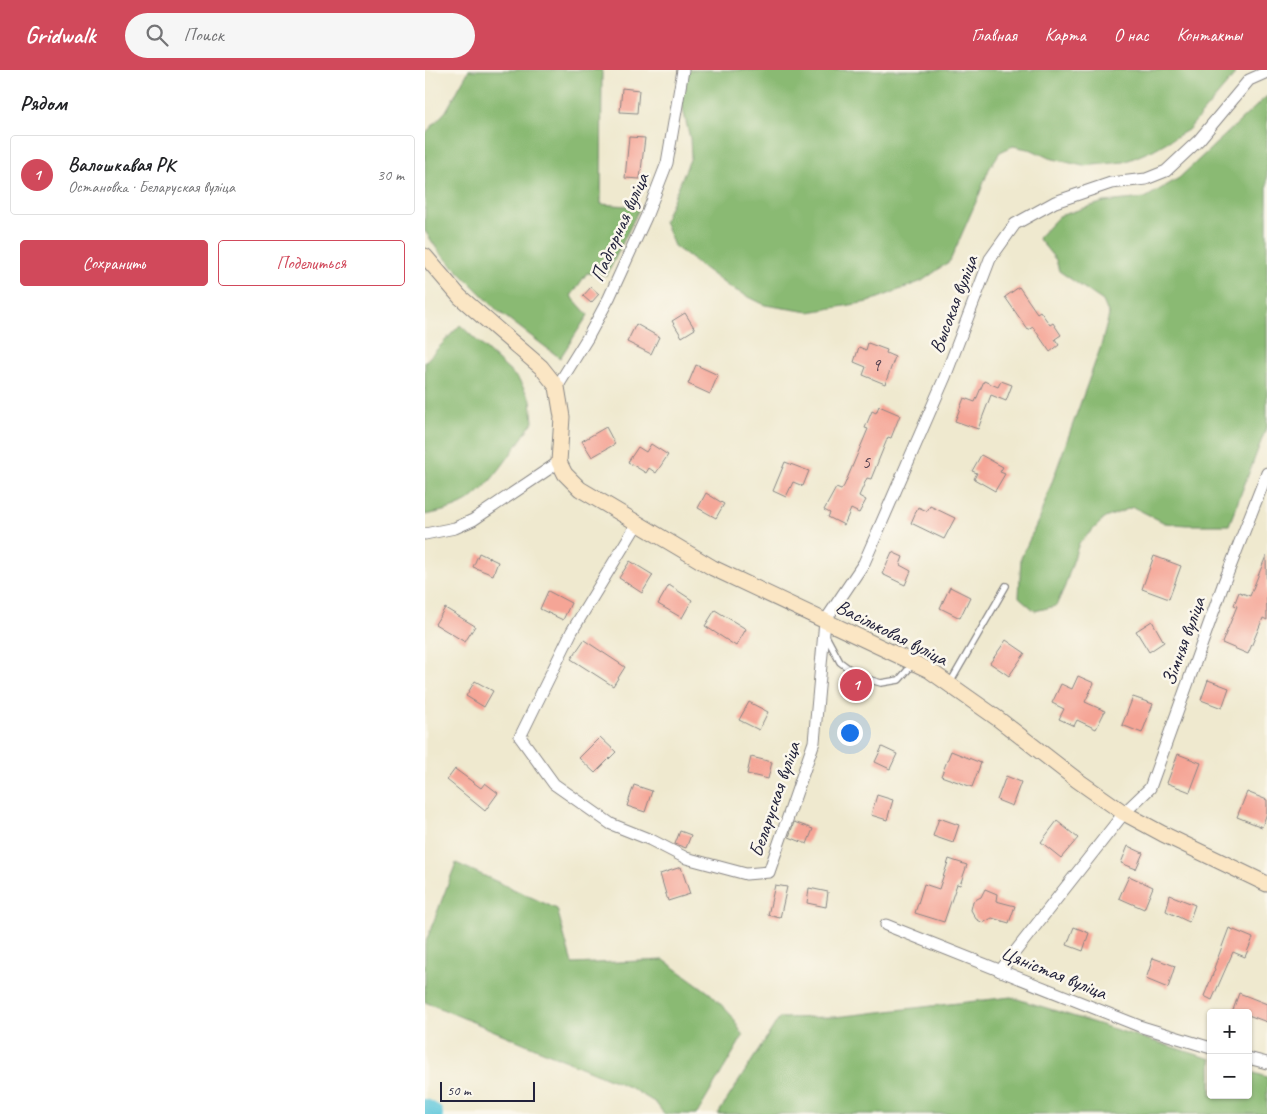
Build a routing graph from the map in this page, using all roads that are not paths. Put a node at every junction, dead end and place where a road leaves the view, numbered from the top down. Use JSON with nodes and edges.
{"nodes":[{"id":1,"x":683,"y":70,"type":"edge"},
{"id":2,"x":1263,"y":72,"type":"edge"},
{"id":3,"x":425,"y":256,"type":"edge"},
{"id":4,"x":557,"y":387,"type":"junction"},
{"id":5,"x":559,"y":455,"type":"junction"},
{"id":6,"x":1267,"y":474,"type":"edge"},
{"id":7,"x":637,"y":524,"type":"junction"},
{"id":8,"x":425,"y":534,"type":"edge"},
{"id":9,"x":1006,"y":586,"type":"dead end"},
{"id":10,"x":825,"y":626,"type":"junction"},
{"id":11,"x":914,"y":663,"type":"junction"},
{"id":12,"x":949,"y":684,"type":"junction"},
{"id":13,"x":1124,"y":813,"type":"junction"},
{"id":14,"x":1267,"y":884,"type":"edge"},
{"id":15,"x":885,"y":925,"type":"dead end"},
{"id":16,"x":1000,"y":971,"type":"junction"},
{"id":17,"x":1207,"y":1047,"type":"edge"},
{"id":18,"x":1252,"y":1059,"type":"edge"},
{"id":19,"x":1267,"y":1063,"type":"edge"}],
"edges":[{"from":1,"to":4,"type":"street","name":"Падгорная вуліца"},
{"from":2,"to":10,"type":"street","name":"Высокая вуліца"},
{"from":3,"to":4,"type":"street"},
{"from":4,"to":5,"type":"street"},
{"from":5,"to":7,"type":"street","name":"Васільковая вуліца"},
{"from":5,"to":8,"type":"street"},
{"from":6,"to":13,"type":"street","name":"Зімняя вуліца"},
{"from":7,"to":10,"type":"street","name":"Васільковая вуліца"},
{"from":7,"to":10,"type":"street","name":"Беларуская вуліца"},
{"from":9,"to":12,"type":"lane"},
{"from":10,"to":11,"type":"street","name":"Васільковая вуліца"},
{"from":10,"to":11,"type":"lane"},
{"from":11,"to":12,"type":"street","name":"Васільковая вуліца"},
{"from":12,"to":13,"type":"street","name":"Васільковая вуліца"},
{"from":13,"to":14,"type":"street","name":"Васільковая вуліца"},
{"from":13,"to":16,"type":"street","name":"Зімняя вуліца"},
{"from":15,"to":16,"type":"street","name":"Цяністая вуліца"},
{"from":16,"to":17,"type":"street","name":"Цяністая вуліца"},
{"from":18,"to":19,"type":"street"}]}
